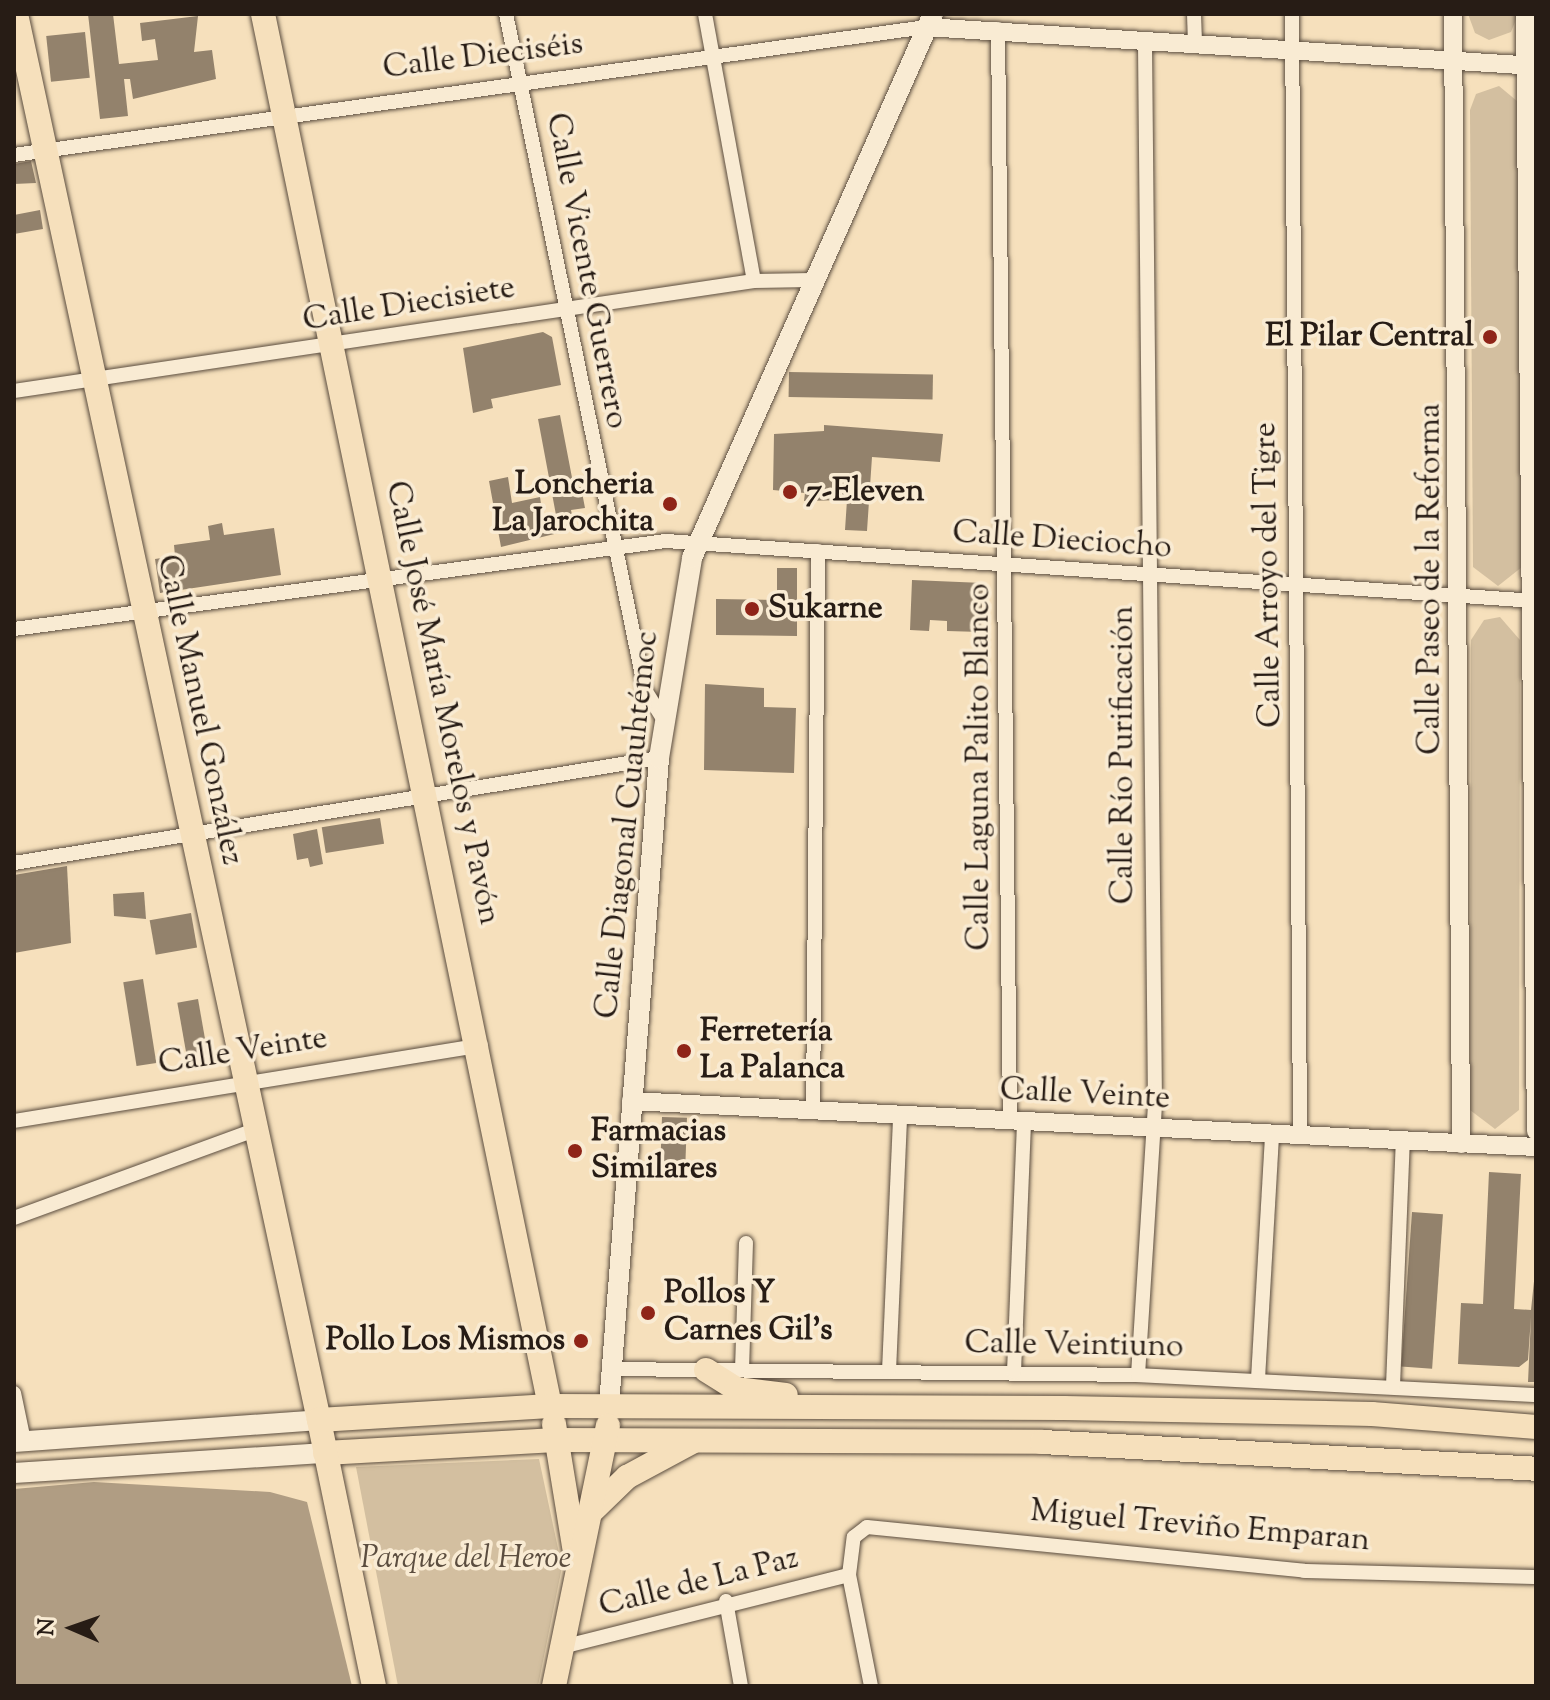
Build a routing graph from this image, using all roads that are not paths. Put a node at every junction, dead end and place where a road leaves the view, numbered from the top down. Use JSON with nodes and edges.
{"nodes":[{"id":1,"x":16,"y":14,"type":"edge"},
{"id":2,"x":263,"y":14,"type":"edge"},
{"id":3,"x":506,"y":14,"type":"edge"},
{"id":4,"x":705,"y":14,"type":"edge"},
{"id":5,"x":1194,"y":14,"type":"edge"},
{"id":6,"x":1292,"y":14,"type":"edge"},
{"id":7,"x":1453,"y":14,"type":"edge"},
{"id":8,"x":1525,"y":14,"type":"edge"},
{"id":9,"x":929,"y":20,"type":"edge"},
{"id":10,"x":998,"y":29,"type":"junction"},
{"id":11,"x":1145,"y":39,"type":"junction"},
{"id":12,"x":1195,"y":42,"type":"junction"},
{"id":13,"x":1293,"y":49,"type":"junction"},
{"id":14,"x":713,"y":55,"type":"junction"},
{"id":15,"x":1455,"y":60,"type":"junction"},
{"id":16,"x":1531,"y":66,"type":"edge"},
{"id":17,"x":520,"y":84,"type":"junction"},
{"id":18,"x":284,"y":113,"type":"junction"},
{"id":19,"x":46,"y":150,"type":"junction"},
{"id":20,"x":14,"y":155,"type":"edge"},
{"id":21,"x":812,"y":280,"type":"junction"},
{"id":22,"x":754,"y":281,"type":"junction"},
{"id":23,"x":566,"y":308,"type":"junction"},
{"id":24,"x":333,"y":346,"type":"junction"},
{"id":25,"x":96,"y":380,"type":"junction"},
{"id":26,"x":14,"y":391,"type":"edge"},
{"id":27,"x":698,"y":542,"type":"junction"},
{"id":28,"x":614,"y":548,"type":"junction"},
{"id":29,"x":818,"y":551,"type":"junction"},
{"id":30,"x":1006,"y":567,"type":"junction"},
{"id":31,"x":1150,"y":575,"type":"junction"},
{"id":32,"x":383,"y":576,"type":"junction"},
{"id":33,"x":1295,"y":585,"type":"junction"},
{"id":34,"x":1463,"y":598,"type":"junction"},
{"id":35,"x":1534,"y":601,"type":"edge"},
{"id":36,"x":145,"y":608,"type":"junction"},
{"id":37,"x":14,"y":629,"type":"edge"},
{"id":38,"x":665,"y":722,"type":"junction"},
{"id":39,"x":659,"y":758,"type":"junction"},
{"id":40,"x":429,"y":792,"type":"junction"},
{"id":41,"x":193,"y":832,"type":"junction"},
{"id":42,"x":14,"y":863,"type":"edge"},
{"id":43,"x":481,"y":1045,"type":"junction"},
{"id":44,"x":246,"y":1080,"type":"junction"},
{"id":45,"x":631,"y":1101,"type":"junction"},
{"id":46,"x":813,"y":1110,"type":"junction"},
{"id":47,"x":900,"y":1115,"type":"junction"},
{"id":48,"x":14,"y":1121,"type":"edge"},
{"id":49,"x":1017,"y":1122,"type":"junction"},
{"id":50,"x":1153,"y":1128,"type":"junction"},
{"id":51,"x":257,"y":1129,"type":"junction"},
{"id":52,"x":1536,"y":1131,"type":"edge"},
{"id":53,"x":1272,"y":1135,"type":"junction"},
{"id":54,"x":1300,"y":1136,"type":"junction"},
{"id":55,"x":1403,"y":1141,"type":"junction"},
{"id":56,"x":1461,"y":1144,"type":"junction"},
{"id":57,"x":1536,"y":1147,"type":"edge"},
{"id":58,"x":14,"y":1218,"type":"edge"},
{"id":59,"x":746,"y":1243,"type":"dead end"},
{"id":60,"x":611,"y":1369,"type":"junction"},
{"id":61,"x":706,"y":1370,"type":"junction"},
{"id":62,"x":742,"y":1370,"type":"junction"},
{"id":63,"x":889,"y":1371,"type":"junction"},
{"id":64,"x":1014,"y":1372,"type":"junction"},
{"id":65,"x":1138,"y":1375,"type":"junction"},
{"id":66,"x":1258,"y":1379,"type":"junction"},
{"id":67,"x":1393,"y":1386,"type":"junction"},
{"id":68,"x":14,"y":1393,"type":"edge"},
{"id":69,"x":1536,"y":1395,"type":"edge"},
{"id":70,"x":609,"y":1405,"type":"junction"},
{"id":71,"x":550,"y":1406,"type":"junction"},
{"id":72,"x":838,"y":1410,"type":"junction"},
{"id":73,"x":319,"y":1420,"type":"junction"},
{"id":74,"x":1536,"y":1427,"type":"edge"},
{"id":75,"x":700,"y":1438,"type":"junction"},
{"id":76,"x":556,"y":1440,"type":"junction"},
{"id":77,"x":607,"y":1440,"type":"junction"},
{"id":78,"x":19,"y":1442,"type":"edge"},
{"id":79,"x":325,"y":1453,"type":"junction"},
{"id":80,"x":1536,"y":1469,"type":"edge"},
{"id":81,"x":14,"y":1473,"type":"edge"},
{"id":82,"x":590,"y":1513,"type":"junction"},
{"id":83,"x":578,"y":1568,"type":"junction"},
{"id":84,"x":849,"y":1575,"type":"junction"},
{"id":85,"x":1536,"y":1577,"type":"edge"},
{"id":86,"x":726,"y":1601,"type":"junction"},
{"id":87,"x":562,"y":1647,"type":"junction"},
{"id":88,"x":374,"y":1686,"type":"edge"},
{"id":89,"x":554,"y":1686,"type":"edge"},
{"id":90,"x":741,"y":1686,"type":"edge"},
{"id":91,"x":871,"y":1686,"type":"edge"}],
"edges":[{"from":1,"to":19,"type":"main road","name":"Calle Manuel González"},
{"from":2,"to":18,"type":"main road","name":"Calle José María Morelos y Pavón"},
{"from":3,"to":17,"type":"street","name":"Calle Vicente Guerrero"},
{"from":4,"to":14,"type":"street"},
{"from":5,"to":12,"type":"street"},
{"from":6,"to":13,"type":"street","name":"Calle Arroyo del Tigre"},
{"from":7,"to":15,"type":"street","name":"Calle Paseo de la Reforma"},
{"from":8,"to":16,"type":"street"},
{"from":9,"to":10,"type":"street","name":"Calle Dieciséis"},
{"from":9,"to":14,"type":"street","name":"Calle Dieciséis"},
{"from":9,"to":21,"type":"main road","name":"Calle Diagonal Cuauhtémoc"},
{"from":10,"to":11,"type":"street","name":"Calle Dieciséis"},
{"from":10,"to":30,"type":"street","name":"Calle Laguna Palito Blanco"},
{"from":11,"to":12,"type":"street","name":"Calle Dieciséis"},
{"from":11,"to":31,"type":"street","name":"Calle Río Purificación"},
{"from":12,"to":13,"type":"street","name":"Calle Dieciséis"},
{"from":13,"to":15,"type":"street","name":"Calle Dieciséis"},
{"from":13,"to":33,"type":"street","name":"Calle Arroyo del Tigre"},
{"from":14,"to":17,"type":"street","name":"Calle Dieciséis"},
{"from":14,"to":22,"type":"street"},
{"from":15,"to":16,"type":"street","name":"Calle Dieciséis"},
{"from":15,"to":34,"type":"street","name":"Calle Paseo de la Reforma"},
{"from":16,"to":35,"type":"street"},
{"from":17,"to":18,"type":"street","name":"Calle Dieciséis"},
{"from":17,"to":23,"type":"street","name":"Calle Vicente Guerrero"},
{"from":18,"to":19,"type":"street","name":"Calle Dieciséis"},
{"from":18,"to":24,"type":"main road","name":"Calle José María Morelos y Pavón"},
{"from":19,"to":20,"type":"street","name":"Calle Dieciséis"},
{"from":19,"to":25,"type":"main road","name":"Calle Manuel González"},
{"from":21,"to":22,"type":"street","name":"Calle Diecisiete"},
{"from":21,"to":27,"type":"main road","name":"Calle Diagonal Cuauhtémoc"},
{"from":22,"to":23,"type":"street","name":"Calle Diecisiete"},
{"from":23,"to":24,"type":"street","name":"Calle Diecisiete"},
{"from":23,"to":28,"type":"street","name":"Calle Vicente Guerrero"},
{"from":24,"to":25,"type":"street","name":"Calle Diecisiete"},
{"from":24,"to":32,"type":"main road","name":"Calle José María Morelos y Pavón"},
{"from":25,"to":26,"type":"street","name":"Calle Diecisiete"},
{"from":25,"to":36,"type":"main road","name":"Calle Manuel González"},
{"from":27,"to":28,"type":"street","name":"Calle Dieciocho"},
{"from":27,"to":29,"type":"street","name":"Calle Dieciocho"},
{"from":27,"to":38,"type":"main road","name":"Calle Diagonal Cuauhtémoc"},
{"from":28,"to":32,"type":"street","name":"Calle Dieciocho"},
{"from":28,"to":38,"type":"street","name":"Calle Vicente Guerrero"},
{"from":29,"to":30,"type":"street","name":"Calle Dieciocho"},
{"from":29,"to":46,"type":"street"},
{"from":30,"to":31,"type":"street","name":"Calle Dieciocho"},
{"from":30,"to":49,"type":"street","name":"Calle Laguna Palito Blanco"},
{"from":31,"to":33,"type":"street","name":"Calle Dieciocho"},
{"from":31,"to":50,"type":"street","name":"Calle Río Purificación"},
{"from":32,"to":36,"type":"street","name":"Calle Dieciocho"},
{"from":32,"to":40,"type":"main road","name":"Calle José María Morelos y Pavón"},
{"from":33,"to":34,"type":"street","name":"Calle Dieciocho"},
{"from":33,"to":54,"type":"street","name":"Calle Arroyo del Tigre"},
{"from":34,"to":35,"type":"street","name":"Calle Dieciocho"},
{"from":34,"to":56,"type":"street","name":"Calle Paseo de la Reforma"},
{"from":35,"to":52,"type":"street"},
{"from":36,"to":37,"type":"street","name":"Calle Dieciocho"},
{"from":36,"to":41,"type":"main road","name":"Calle Manuel González"},
{"from":38,"to":39,"type":"main road","name":"Calle Diagonal Cuauhtémoc"},
{"from":39,"to":40,"type":"street"},
{"from":39,"to":45,"type":"main road","name":"Calle Diagonal Cuauhtémoc"},
{"from":40,"to":41,"type":"street"},
{"from":40,"to":43,"type":"main road","name":"Calle José María Morelos y Pavón"},
{"from":41,"to":42,"type":"street"},
{"from":41,"to":44,"type":"main road","name":"Calle Manuel González"},
{"from":43,"to":44,"type":"street","name":"Calle Veinte"},
{"from":43,"to":71,"type":"main road","name":"Calle José María Morelos y Pavón"},
{"from":44,"to":48,"type":"street","name":"Calle Veinte"},
{"from":44,"to":51,"type":"main road","name":"Calle Manuel González"},
{"from":45,"to":46,"type":"street","name":"Calle Veinte"},
{"from":45,"to":60,"type":"main road","name":"Calle Diagonal Cuauhtémoc"},
{"from":46,"to":47,"type":"street","name":"Calle Veinte"},
{"from":47,"to":49,"type":"street","name":"Calle Veinte"},
{"from":47,"to":63,"type":"street"},
{"from":49,"to":50,"type":"street","name":"Calle Veinte"},
{"from":49,"to":64,"type":"street","name":"Calle Laguna Palito Blanco"},
{"from":50,"to":53,"type":"street","name":"Calle Veinte"},
{"from":50,"to":65,"type":"street","name":"Calle Río Purificación"},
{"from":51,"to":58,"type":"street"},
{"from":51,"to":73,"type":"main road","name":"Calle Manuel González"},
{"from":53,"to":54,"type":"street","name":"Calle Veinte"},
{"from":53,"to":66,"type":"street"},
{"from":54,"to":55,"type":"street","name":"Calle Veinte"},
{"from":55,"to":56,"type":"street","name":"Calle Veinte"},
{"from":55,"to":67,"type":"street"},
{"from":56,"to":57,"type":"street","name":"Calle Veinte"},
{"from":59,"to":62,"type":"street"},
{"from":60,"to":61,"type":"street","name":"Calle Veintiuno"},
{"from":60,"to":70,"type":"main road","name":"Calle Diagonal Cuauhtémoc"},
{"from":61,"to":62,"type":"street","name":"Calle Veintiuno"},
{"from":61,"to":72,"type":"main road"},
{"from":62,"to":63,"type":"street","name":"Calle Veintiuno"},
{"from":63,"to":64,"type":"street","name":"Calle Veintiuno"},
{"from":64,"to":65,"type":"street","name":"Calle Veintiuno"},
{"from":65,"to":66,"type":"street","name":"Calle Veintiuno"},
{"from":66,"to":67,"type":"street","name":"Calle Veintiuno"},
{"from":67,"to":69,"type":"street","name":"Calle Veintiuno"},
{"from":68,"to":78,"type":"street"},
{"from":70,"to":71,"type":"main road"},
{"from":70,"to":72,"type":"main road"},
{"from":70,"to":77,"type":"main road"},
{"from":71,"to":73,"type":"main road"},
{"from":71,"to":76,"type":"main road","name":"Calle José María Morelos y Pavón"},
{"from":72,"to":74,"type":"main road"},
{"from":73,"to":78,"type":"main road"},
{"from":73,"to":79,"type":"main road","name":"Calle Manuel González"},
{"from":75,"to":77,"type":"main road"},
{"from":75,"to":80,"type":"main road"},
{"from":75,"to":82,"type":"main road"},
{"from":76,"to":77,"type":"main road"},
{"from":76,"to":79,"type":"main road"},
{"from":76,"to":83,"type":"main road","name":"Calle José María Morelos y Pavón"},
{"from":77,"to":82,"type":"main road"},
{"from":79,"to":81,"type":"main road"},
{"from":79,"to":88,"type":"main road","name":"Calle Manuel González"},
{"from":82,"to":83,"type":"main road"},
{"from":83,"to":87,"type":"main road"},
{"from":84,"to":85,"type":"street","name":"Miguel Treviño Emparan"},
{"from":84,"to":86,"type":"street","name":"Calle de La Paz"},
{"from":84,"to":91,"type":"street"},
{"from":86,"to":87,"type":"street","name":"Calle de La Paz"},
{"from":86,"to":90,"type":"street"},
{"from":87,"to":89,"type":"main road"}]}
